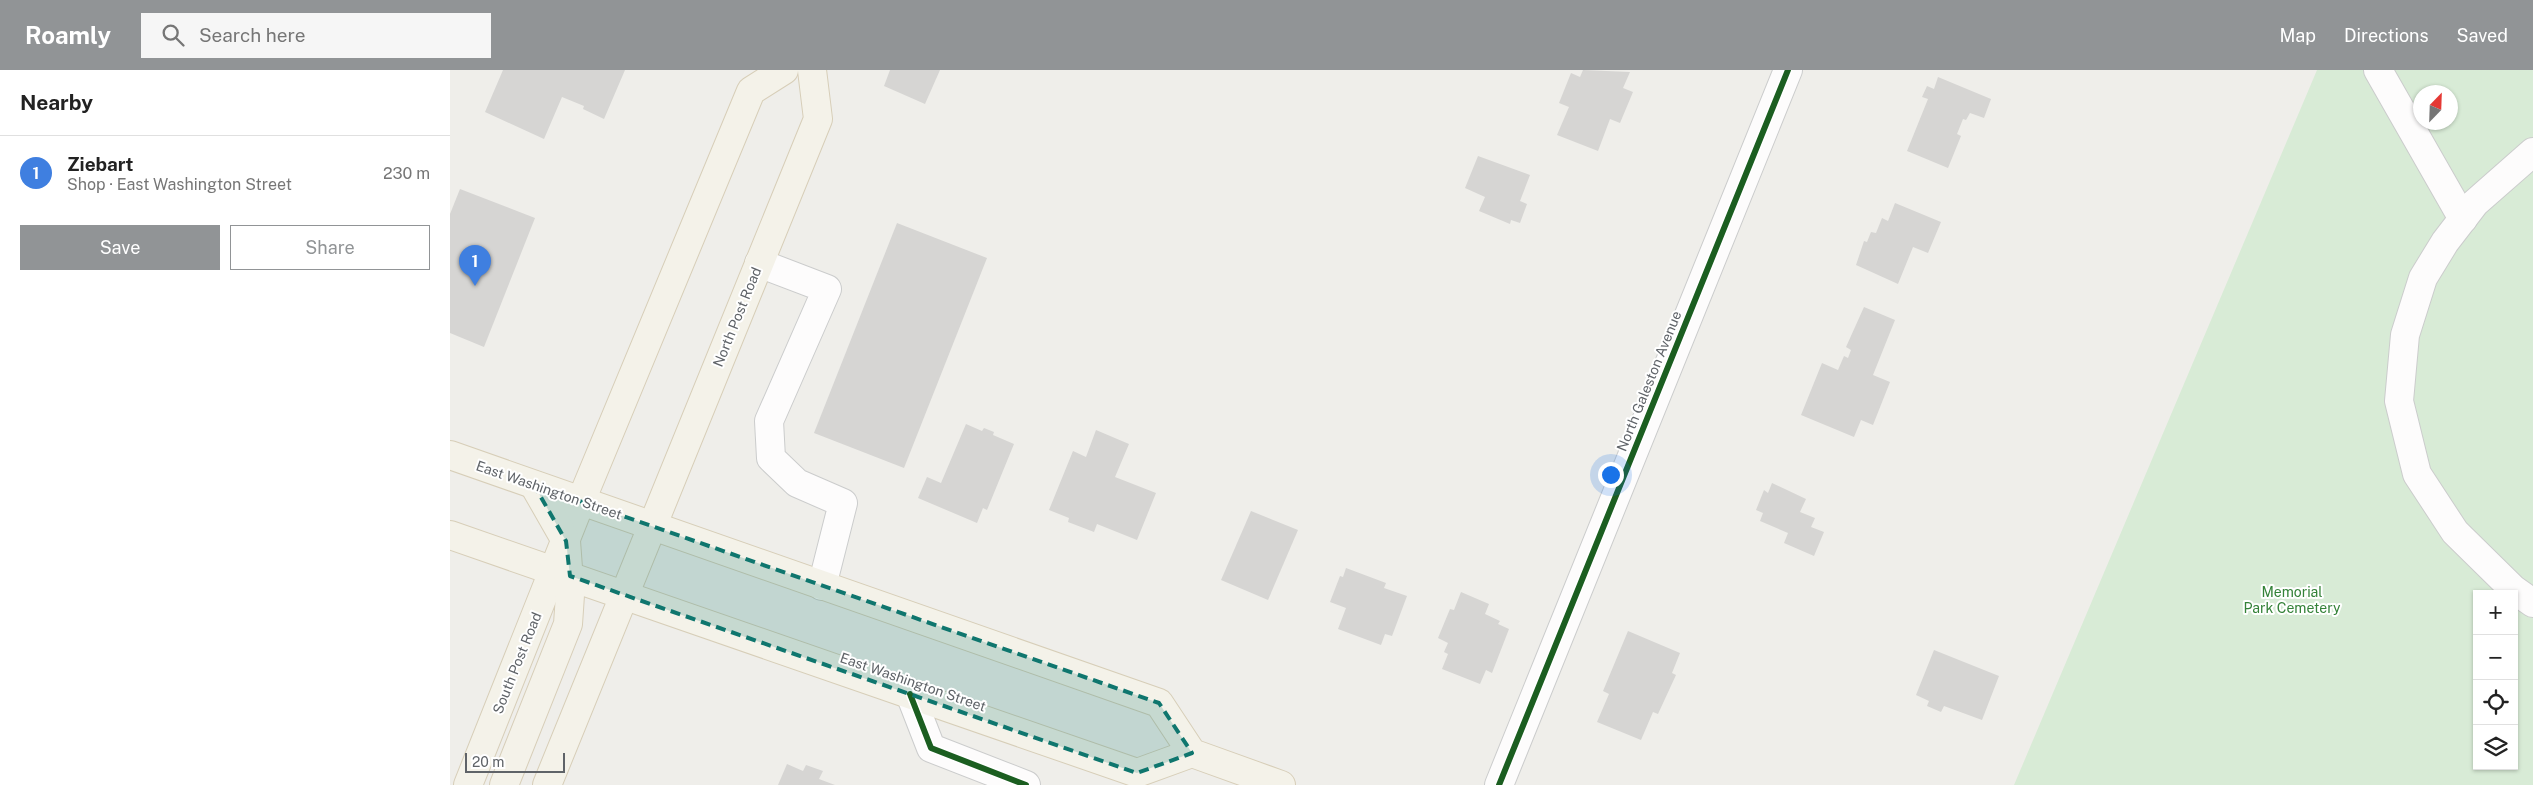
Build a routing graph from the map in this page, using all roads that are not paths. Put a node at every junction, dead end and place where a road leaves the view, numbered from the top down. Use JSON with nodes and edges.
{"nodes":[{"id":1,"x":784,"y":70,"type":"edge"},
{"id":2,"x":812,"y":70,"type":"edge"},
{"id":3,"x":1788,"y":70,"type":"edge"},
{"id":4,"x":2378,"y":70,"type":"edge"},
{"id":5,"x":2533,"y":152,"type":"edge"},
{"id":6,"x":2463,"y":219,"type":"junction"},
{"id":7,"x":759,"y":263,"type":"junction"},
{"id":8,"x":450,"y":455,"type":"edge"},
{"id":9,"x":534,"y":484,"type":"junction"},
{"id":10,"x":581,"y":501,"type":"junction"},
{"id":11,"x":653,"y":526,"type":"junction"},
{"id":12,"x":450,"y":535,"type":"edge"},
{"id":13,"x":566,"y":540,"type":"junction"},
{"id":14,"x":562,"y":573,"type":"junction"},
{"id":15,"x":822,"y":586,"type":"junction"},
{"id":16,"x":625,"y":595,"type":"junction"},
{"id":17,"x":2533,"y":602,"type":"edge"},
{"id":18,"x":910,"y":694,"type":"junction"},
{"id":19,"x":1192,"y":753,"type":"junction"},
{"id":20,"x":468,"y":785,"type":"edge"},
{"id":21,"x":504,"y":785,"type":"edge"},
{"id":22,"x":547,"y":785,"type":"edge"},
{"id":23,"x":1026,"y":785,"type":"edge"},
{"id":24,"x":1281,"y":785,"type":"edge"},
{"id":25,"x":1499,"y":785,"type":"edge"}],
"edges":[{"from":1,"to":10,"type":"main road"},
{"from":2,"to":7,"type":"main road","name":"North Post Road"},
{"from":3,"to":25,"type":"street","name":"North Galeston Avenue"},
{"from":4,"to":6,"type":"street"},
{"from":5,"to":6,"type":"street"},
{"from":6,"to":17,"type":"street"},
{"from":7,"to":11,"type":"main road","name":"North Post Road"},
{"from":7,"to":15,"type":"street"},
{"from":8,"to":9,"type":"main road","name":"East Washington Street"},
{"from":9,"to":10,"type":"main road","name":"East Washington Street"},
{"from":9,"to":13,"type":"main road"},
{"from":10,"to":11,"type":"main road","name":"East Washington Street"},
{"from":10,"to":13,"type":"main road"},
{"from":11,"to":15,"type":"main road","name":"East Washington Street"},
{"from":11,"to":16,"type":"main road","name":"North Post Road"},
{"from":12,"to":14,"type":"main road","name":"East Washington Street"},
{"from":13,"to":14,"type":"main road","name":"South Post Road"},
{"from":14,"to":16,"type":"main road","name":"East Washington Street"},
{"from":14,"to":20,"type":"main road","name":"South Post Road"},
{"from":14,"to":21,"type":"main road"},
{"from":15,"to":19,"type":"main road","name":"East Washington Street"},
{"from":16,"to":18,"type":"main road","name":"East Washington Street"},
{"from":16,"to":22,"type":"main road"},
{"from":18,"to":19,"type":"main road","name":"East Washington Street"},
{"from":18,"to":23,"type":"street"},
{"from":19,"to":24,"type":"main road"}]}
